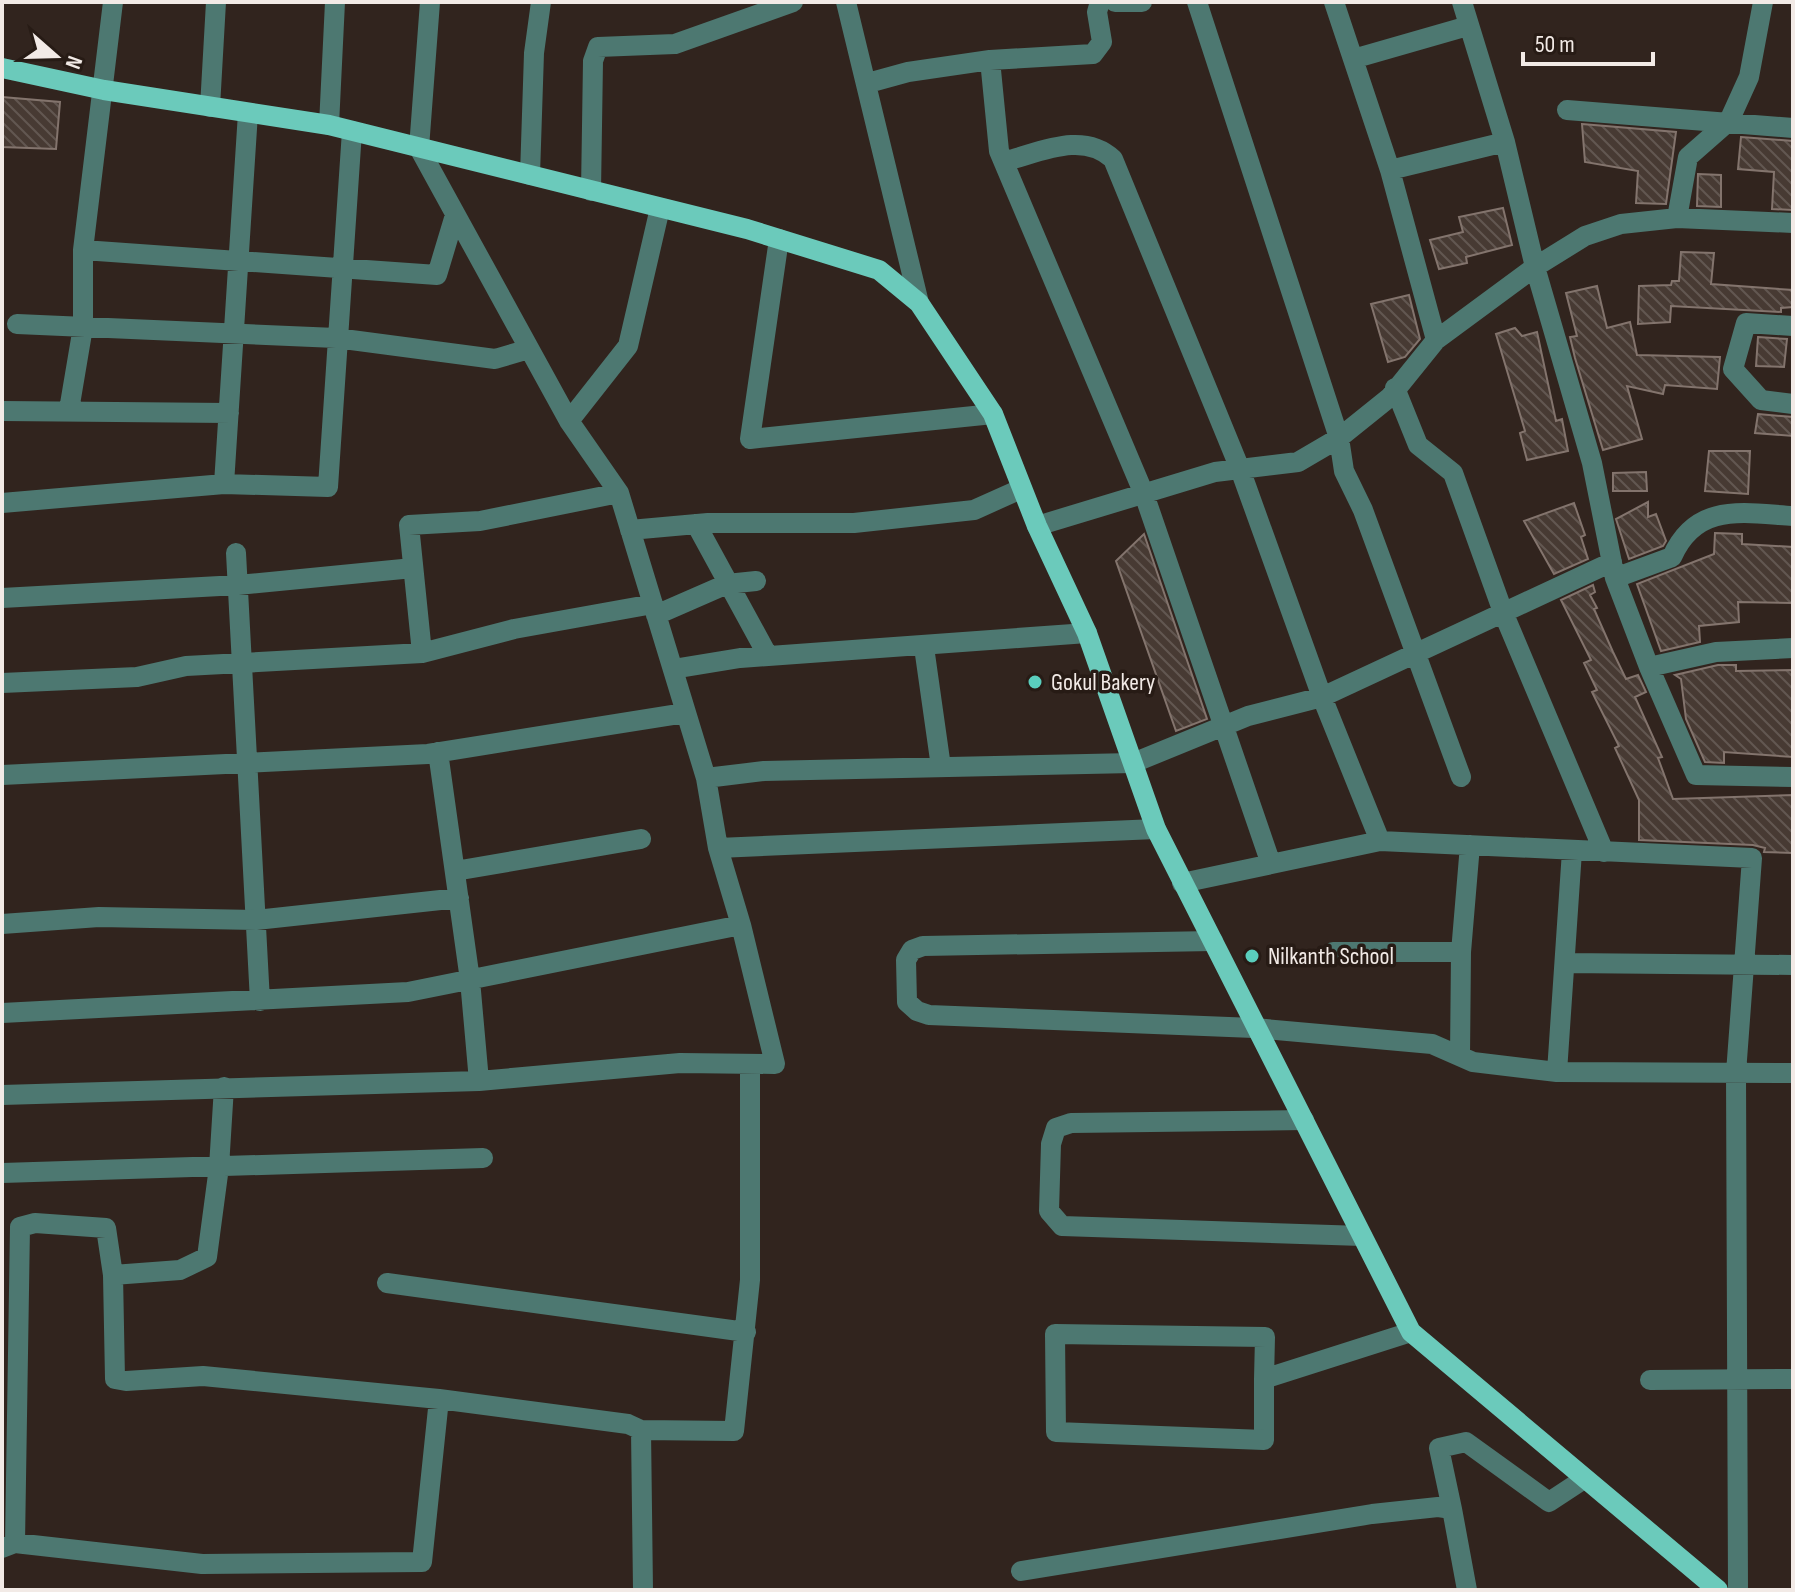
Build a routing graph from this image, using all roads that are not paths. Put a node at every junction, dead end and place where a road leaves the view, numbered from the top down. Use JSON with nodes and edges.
{"nodes":[{"id":1,"x":113,"y":2,"type":"edge"},
{"id":2,"x":216,"y":2,"type":"edge"},
{"id":3,"x":335,"y":2,"type":"edge"},
{"id":4,"x":430,"y":2,"type":"edge"},
{"id":5,"x":541,"y":2,"type":"edge"},
{"id":6,"x":793,"y":2,"type":"edge"},
{"id":7,"x":846,"y":2,"type":"edge"},
{"id":8,"x":1100,"y":2,"type":"edge"},
{"id":9,"x":1115,"y":2,"type":"edge"},
{"id":10,"x":1142,"y":2,"type":"edge"},
{"id":11,"x":1197,"y":2,"type":"edge"},
{"id":12,"x":1334,"y":2,"type":"edge"},
{"id":13,"x":1462,"y":2,"type":"edge"},
{"id":14,"x":1763,"y":2,"type":"edge"},
{"id":15,"x":1468,"y":26,"type":"junction"},
{"id":16,"x":1353,"y":59,"type":"junction"},
{"id":17,"x":990,"y":60,"type":"junction"},
{"id":18,"x":2,"y":68,"type":"edge"},
{"id":19,"x":868,"y":83,"type":"junction"},
{"id":20,"x":104,"y":90,"type":"junction"},
{"id":21,"x":210,"y":107,"type":"junction"},
{"id":22,"x":1567,"y":110,"type":"dead end"},
{"id":23,"x":248,"y":113,"type":"junction"},
{"id":24,"x":1729,"y":121,"type":"junction"},
{"id":25,"x":329,"y":125,"type":"junction"},
{"id":26,"x":1793,"y":128,"type":"edge"},
{"id":27,"x":352,"y":131,"type":"junction"},
{"id":28,"x":1505,"y":142,"type":"junction"},
{"id":29,"x":419,"y":148,"type":"junction"},
{"id":30,"x":1006,"y":161,"type":"junction"},
{"id":31,"x":1390,"y":170,"type":"junction"},
{"id":32,"x":530,"y":175,"type":"junction"},
{"id":33,"x":591,"y":191,"type":"junction"},
{"id":34,"x":660,"y":208,"type":"junction"},
{"id":35,"x":455,"y":215,"type":"junction"},
{"id":36,"x":1677,"y":218,"type":"junction"},
{"id":37,"x":1793,"y":223,"type":"edge"},
{"id":38,"x":779,"y":239,"type":"junction"},
{"id":39,"x":83,"y":250,"type":"junction"},
{"id":40,"x":239,"y":264,"type":"junction"},
{"id":41,"x":1535,"y":267,"type":"junction"},
{"id":42,"x":340,"y":269,"type":"junction"},
{"id":43,"x":919,"y":303,"type":"junction"},
{"id":44,"x":17,"y":324,"type":"dead end"},
{"id":45,"x":1793,"y":326,"type":"edge"},
{"id":46,"x":83,"y":327,"type":"junction"},
{"id":47,"x":234,"y":333,"type":"junction"},
{"id":48,"x":336,"y":338,"type":"junction"},
{"id":49,"x":1436,"y":340,"type":"junction"},
{"id":50,"x":529,"y":349,"type":"junction"},
{"id":51,"x":1395,"y":388,"type":"junction"},
{"id":52,"x":1793,"y":404,"type":"edge"},
{"id":53,"x":69,"y":410,"type":"junction"},
{"id":54,"x":2,"y":411,"type":"edge"},
{"id":55,"x":229,"y":413,"type":"junction"},
{"id":56,"x":993,"y":414,"type":"junction"},
{"id":57,"x":569,"y":421,"type":"junction"},
{"id":58,"x":1339,"y":438,"type":"junction"},
{"id":59,"x":1240,"y":469,"type":"junction"},
{"id":60,"x":224,"y":484,"type":"junction"},
{"id":61,"x":1021,"y":489,"type":"junction"},
{"id":62,"x":619,"y":493,"type":"junction"},
{"id":63,"x":1144,"y":494,"type":"junction"},
{"id":64,"x":2,"y":503,"type":"edge"},
{"id":65,"x":1793,"y":516,"type":"edge"},
{"id":66,"x":696,"y":524,"type":"junction"},
{"id":67,"x":1037,"y":526,"type":"junction"},
{"id":68,"x":630,"y":530,"type":"junction"},
{"id":69,"x":236,"y":553,"type":"dead end"},
{"id":70,"x":413,"y":568,"type":"junction"},
{"id":71,"x":1614,"y":570,"type":"junction"},
{"id":72,"x":756,"y":581,"type":"dead end"},
{"id":73,"x":727,"y":584,"type":"junction"},
{"id":74,"x":238,"y":585,"type":"junction"},
{"id":75,"x":2,"y":598,"type":"edge"},
{"id":76,"x":654,"y":610,"type":"junction"},
{"id":77,"x":1503,"y":612,"type":"junction"},
{"id":78,"x":1087,"y":633,"type":"junction"},
{"id":79,"x":924,"y":647,"type":"junction"},
{"id":80,"x":1793,"y":648,"type":"edge"},
{"id":81,"x":422,"y":653,"type":"junction"},
{"id":82,"x":1418,"y":655,"type":"junction"},
{"id":83,"x":768,"y":656,"type":"junction"},
{"id":84,"x":242,"y":663,"type":"junction"},
{"id":85,"x":1649,"y":667,"type":"junction"},
{"id":86,"x":673,"y":669,"type":"junction"},
{"id":87,"x":2,"y":683,"type":"edge"},
{"id":88,"x":1322,"y":697,"type":"junction"},
{"id":89,"x":685,"y":713,"type":"junction"},
{"id":90,"x":1223,"y":726,"type":"junction"},
{"id":91,"x":438,"y":752,"type":"junction"},
{"id":92,"x":1133,"y":763,"type":"junction"},
{"id":93,"x":248,"y":764,"type":"junction"},
{"id":94,"x":941,"y":767,"type":"junction"},
{"id":95,"x":2,"y":775,"type":"edge"},
{"id":96,"x":1461,"y":777,"type":"dead end"},
{"id":97,"x":1793,"y":777,"type":"edge"},
{"id":98,"x":706,"y":778,"type":"junction"},
{"id":99,"x":1156,"y":829,"type":"junction"},
{"id":100,"x":641,"y":839,"type":"dead end"},
{"id":101,"x":1380,"y":841,"type":"junction"},
{"id":102,"x":1470,"y":845,"type":"junction"},
{"id":103,"x":718,"y":848,"type":"junction"},
{"id":104,"x":1572,"y":851,"type":"junction"},
{"id":105,"x":1604,"y":852,"type":"junction"},
{"id":106,"x":1271,"y":864,"type":"junction"},
{"id":107,"x":455,"y":871,"type":"junction"},
{"id":108,"x":1182,"y":883,"type":"junction"},
{"id":109,"x":459,"y":898,"type":"junction"},
{"id":110,"x":256,"y":920,"type":"junction"},
{"id":111,"x":2,"y":924,"type":"edge"},
{"id":112,"x":741,"y":925,"type":"junction"},
{"id":113,"x":1213,"y":941,"type":"junction"},
{"id":114,"x":1333,"y":952,"type":"dead end"},
{"id":115,"x":1461,"y":952,"type":"junction"},
{"id":116,"x":1565,"y":963,"type":"junction"},
{"id":117,"x":1742,"y":965,"type":"junction"},
{"id":118,"x":1793,"y":965,"type":"edge"},
{"id":119,"x":470,"y":980,"type":"junction"},
{"id":120,"x":260,"y":1001,"type":"junction"},
{"id":121,"x":2,"y":1013,"type":"edge"},
{"id":122,"x":1254,"y":1028,"type":"junction"},
{"id":123,"x":1460,"y":1056,"type":"junction"},
{"id":124,"x":750,"y":1064,"type":"junction"},
{"id":125,"x":1557,"y":1072,"type":"junction"},
{"id":126,"x":1736,"y":1073,"type":"junction"},
{"id":127,"x":1793,"y":1073,"type":"edge"},
{"id":128,"x":479,"y":1081,"type":"junction"},
{"id":129,"x":224,"y":1087,"type":"junction"},
{"id":130,"x":2,"y":1095,"type":"edge"},
{"id":131,"x":1304,"y":1120,"type":"junction"},
{"id":132,"x":483,"y":1158,"type":"dead end"},
{"id":133,"x":219,"y":1167,"type":"junction"},
{"id":134,"x":2,"y":1173,"type":"edge"},
{"id":135,"x":1362,"y":1236,"type":"junction"},
{"id":136,"x":113,"y":1275,"type":"junction"},
{"id":137,"x":387,"y":1283,"type":"dead end"},
{"id":138,"x":746,"y":1332,"type":"junction"},
{"id":139,"x":1411,"y":1332,"type":"junction"},
{"id":140,"x":1264,"y":1379,"type":"junction"},
{"id":141,"x":1793,"y":1379,"type":"edge"},
{"id":142,"x":1650,"y":1380,"type":"dead end"},
{"id":143,"x":1737,"y":1380,"type":"junction"},
{"id":144,"x":439,"y":1399,"type":"junction"},
{"id":145,"x":641,"y":1430,"type":"junction"},
{"id":146,"x":1584,"y":1479,"type":"junction"},
{"id":147,"x":1452,"y":1509,"type":"junction"},
{"id":148,"x":9,"y":1546,"type":"edge"},
{"id":149,"x":1021,"y":1571,"type":"dead end"},
{"id":150,"x":643,"y":1590,"type":"edge"},
{"id":151,"x":1467,"y":1590,"type":"edge"},
{"id":152,"x":1718,"y":1590,"type":"edge"},
{"id":153,"x":1738,"y":1590,"type":"edge"}],
"edges":[{"from":1,"to":20,"type":"street"},
{"from":2,"to":21,"type":"street"},
{"from":3,"to":25,"type":"street"},
{"from":4,"to":29,"type":"street"},
{"from":5,"to":32,"type":"street"},
{"from":6,"to":33,"type":"street"},
{"from":7,"to":19,"type":"street"},
{"from":8,"to":17,"type":"street"},
{"from":9,"to":10,"type":"street"},
{"from":11,"to":58,"type":"street"},
{"from":12,"to":16,"type":"street"},
{"from":13,"to":15,"type":"street"},
{"from":14,"to":24,"type":"street"},
{"from":15,"to":16,"type":"street"},
{"from":15,"to":28,"type":"street"},
{"from":16,"to":31,"type":"street"},
{"from":17,"to":19,"type":"street"},
{"from":17,"to":30,"type":"street"},
{"from":18,"to":20,"type":"main road"},
{"from":19,"to":43,"type":"street"},
{"from":20,"to":21,"type":"main road"},
{"from":20,"to":39,"type":"street"},
{"from":21,"to":23,"type":"main road"},
{"from":22,"to":24,"type":"street"},
{"from":23,"to":25,"type":"main road"},
{"from":23,"to":40,"type":"street"},
{"from":24,"to":26,"type":"street"},
{"from":24,"to":36,"type":"street"},
{"from":25,"to":27,"type":"main road"},
{"from":27,"to":29,"type":"main road"},
{"from":27,"to":42,"type":"street"},
{"from":28,"to":31,"type":"street"},
{"from":28,"to":41,"type":"street"},
{"from":29,"to":32,"type":"main road"},
{"from":29,"to":35,"type":"street"},
{"from":30,"to":59,"type":"street"},
{"from":30,"to":63,"type":"street"},
{"from":31,"to":49,"type":"street"},
{"from":32,"to":33,"type":"main road"},
{"from":33,"to":34,"type":"main road"},
{"from":34,"to":38,"type":"main road"},
{"from":34,"to":57,"type":"street"},
{"from":35,"to":42,"type":"street"},
{"from":35,"to":50,"type":"street"},
{"from":36,"to":37,"type":"street"},
{"from":36,"to":41,"type":"street"},
{"from":38,"to":43,"type":"main road"},
{"from":38,"to":56,"type":"street"},
{"from":39,"to":40,"type":"street"},
{"from":39,"to":46,"type":"street"},
{"from":40,"to":42,"type":"street"},
{"from":40,"to":47,"type":"street"},
{"from":41,"to":49,"type":"street"},
{"from":41,"to":71,"type":"street"},
{"from":42,"to":48,"type":"street"},
{"from":43,"to":56,"type":"main road"},
{"from":44,"to":46,"type":"street"},
{"from":45,"to":52,"type":"street"},
{"from":46,"to":47,"type":"street"},
{"from":46,"to":53,"type":"street"},
{"from":47,"to":48,"type":"street"},
{"from":47,"to":55,"type":"street"},
{"from":48,"to":50,"type":"street"},
{"from":48,"to":60,"type":"street"},
{"from":49,"to":51,"type":"street"},
{"from":50,"to":57,"type":"street"},
{"from":51,"to":58,"type":"street"},
{"from":51,"to":77,"type":"street"},
{"from":53,"to":54,"type":"street"},
{"from":53,"to":55,"type":"street"},
{"from":55,"to":60,"type":"street"},
{"from":56,"to":61,"type":"main road"},
{"from":57,"to":62,"type":"street"},
{"from":58,"to":59,"type":"street"},
{"from":58,"to":82,"type":"street"},
{"from":59,"to":63,"type":"street"},
{"from":59,"to":88,"type":"street"},
{"from":60,"to":64,"type":"street"},
{"from":61,"to":66,"type":"street"},
{"from":61,"to":67,"type":"main road"},
{"from":62,"to":68,"type":"street"},
{"from":62,"to":70,"type":"street"},
{"from":63,"to":67,"type":"street"},
{"from":63,"to":90,"type":"street"},
{"from":65,"to":71,"type":"street"},
{"from":66,"to":68,"type":"street"},
{"from":66,"to":73,"type":"street"},
{"from":67,"to":78,"type":"main road"},
{"from":68,"to":76,"type":"street"},
{"from":69,"to":74,"type":"street"},
{"from":70,"to":74,"type":"street"},
{"from":70,"to":81,"type":"street"},
{"from":71,"to":77,"type":"street"},
{"from":71,"to":85,"type":"street"},
{"from":72,"to":73,"type":"street"},
{"from":73,"to":76,"type":"street"},
{"from":73,"to":83,"type":"street"},
{"from":74,"to":75,"type":"street"},
{"from":74,"to":84,"type":"street"},
{"from":76,"to":81,"type":"street"},
{"from":76,"to":86,"type":"street"},
{"from":77,"to":82,"type":"street"},
{"from":77,"to":105,"type":"street"},
{"from":78,"to":79,"type":"street"},
{"from":78,"to":92,"type":"main road"},
{"from":79,"to":83,"type":"street"},
{"from":79,"to":94,"type":"street"},
{"from":80,"to":85,"type":"street"},
{"from":81,"to":84,"type":"street"},
{"from":82,"to":88,"type":"street"},
{"from":82,"to":96,"type":"street"},
{"from":83,"to":86,"type":"street"},
{"from":84,"to":87,"type":"street"},
{"from":84,"to":93,"type":"street"},
{"from":85,"to":97,"type":"street"},
{"from":86,"to":89,"type":"street"},
{"from":88,"to":90,"type":"street"},
{"from":88,"to":101,"type":"street"},
{"from":89,"to":91,"type":"street"},
{"from":89,"to":98,"type":"street"},
{"from":90,"to":92,"type":"street"},
{"from":90,"to":106,"type":"street"},
{"from":91,"to":93,"type":"street"},
{"from":91,"to":107,"type":"street"},
{"from":92,"to":94,"type":"street"},
{"from":92,"to":99,"type":"main road"},
{"from":93,"to":95,"type":"street"},
{"from":93,"to":110,"type":"street"},
{"from":94,"to":98,"type":"street"},
{"from":98,"to":103,"type":"street"},
{"from":99,"to":103,"type":"street"},
{"from":99,"to":108,"type":"main road"},
{"from":100,"to":107,"type":"street"},
{"from":101,"to":102,"type":"street"},
{"from":101,"to":106,"type":"street"},
{"from":102,"to":104,"type":"street"},
{"from":102,"to":115,"type":"street"},
{"from":103,"to":112,"type":"street"},
{"from":104,"to":105,"type":"street"},
{"from":104,"to":116,"type":"street"},
{"from":105,"to":117,"type":"street"},
{"from":106,"to":108,"type":"street"},
{"from":107,"to":109,"type":"street"},
{"from":108,"to":113,"type":"main road"},
{"from":109,"to":110,"type":"street"},
{"from":109,"to":119,"type":"street"},
{"from":110,"to":111,"type":"street"},
{"from":110,"to":120,"type":"street"},
{"from":112,"to":119,"type":"street"},
{"from":112,"to":124,"type":"street"},
{"from":113,"to":122,"type":"main road"},
{"from":113,"to":122,"type":"street"},
{"from":114,"to":115,"type":"street"},
{"from":115,"to":123,"type":"street"},
{"from":116,"to":117,"type":"street"},
{"from":116,"to":125,"type":"street"},
{"from":117,"to":118,"type":"street"},
{"from":117,"to":126,"type":"street"},
{"from":119,"to":120,"type":"street"},
{"from":119,"to":128,"type":"street"},
{"from":120,"to":121,"type":"street"},
{"from":122,"to":123,"type":"street"},
{"from":122,"to":131,"type":"main road"},
{"from":123,"to":125,"type":"street"},
{"from":124,"to":128,"type":"street"},
{"from":124,"to":138,"type":"street"},
{"from":125,"to":126,"type":"street"},
{"from":126,"to":127,"type":"street"},
{"from":126,"to":143,"type":"street"},
{"from":128,"to":129,"type":"street"},
{"from":129,"to":130,"type":"street"},
{"from":129,"to":133,"type":"street"},
{"from":131,"to":135,"type":"main road"},
{"from":131,"to":135,"type":"street"},
{"from":132,"to":133,"type":"street"},
{"from":133,"to":134,"type":"street"},
{"from":133,"to":136,"type":"street"},
{"from":135,"to":139,"type":"main road"},
{"from":136,"to":144,"type":"street"},
{"from":136,"to":148,"type":"street"},
{"from":137,"to":138,"type":"street"},
{"from":138,"to":145,"type":"street"},
{"from":139,"to":140,"type":"street"},
{"from":139,"to":146,"type":"main road"},
{"from":140,"to":140,"type":"street"},
{"from":141,"to":143,"type":"street"},
{"from":142,"to":143,"type":"street"},
{"from":143,"to":153,"type":"street"},
{"from":144,"to":145,"type":"street"},
{"from":144,"to":148,"type":"street"},
{"from":145,"to":150,"type":"street"},
{"from":146,"to":147,"type":"street"},
{"from":146,"to":152,"type":"main road"},
{"from":147,"to":149,"type":"street"},
{"from":147,"to":151,"type":"street"}]}
